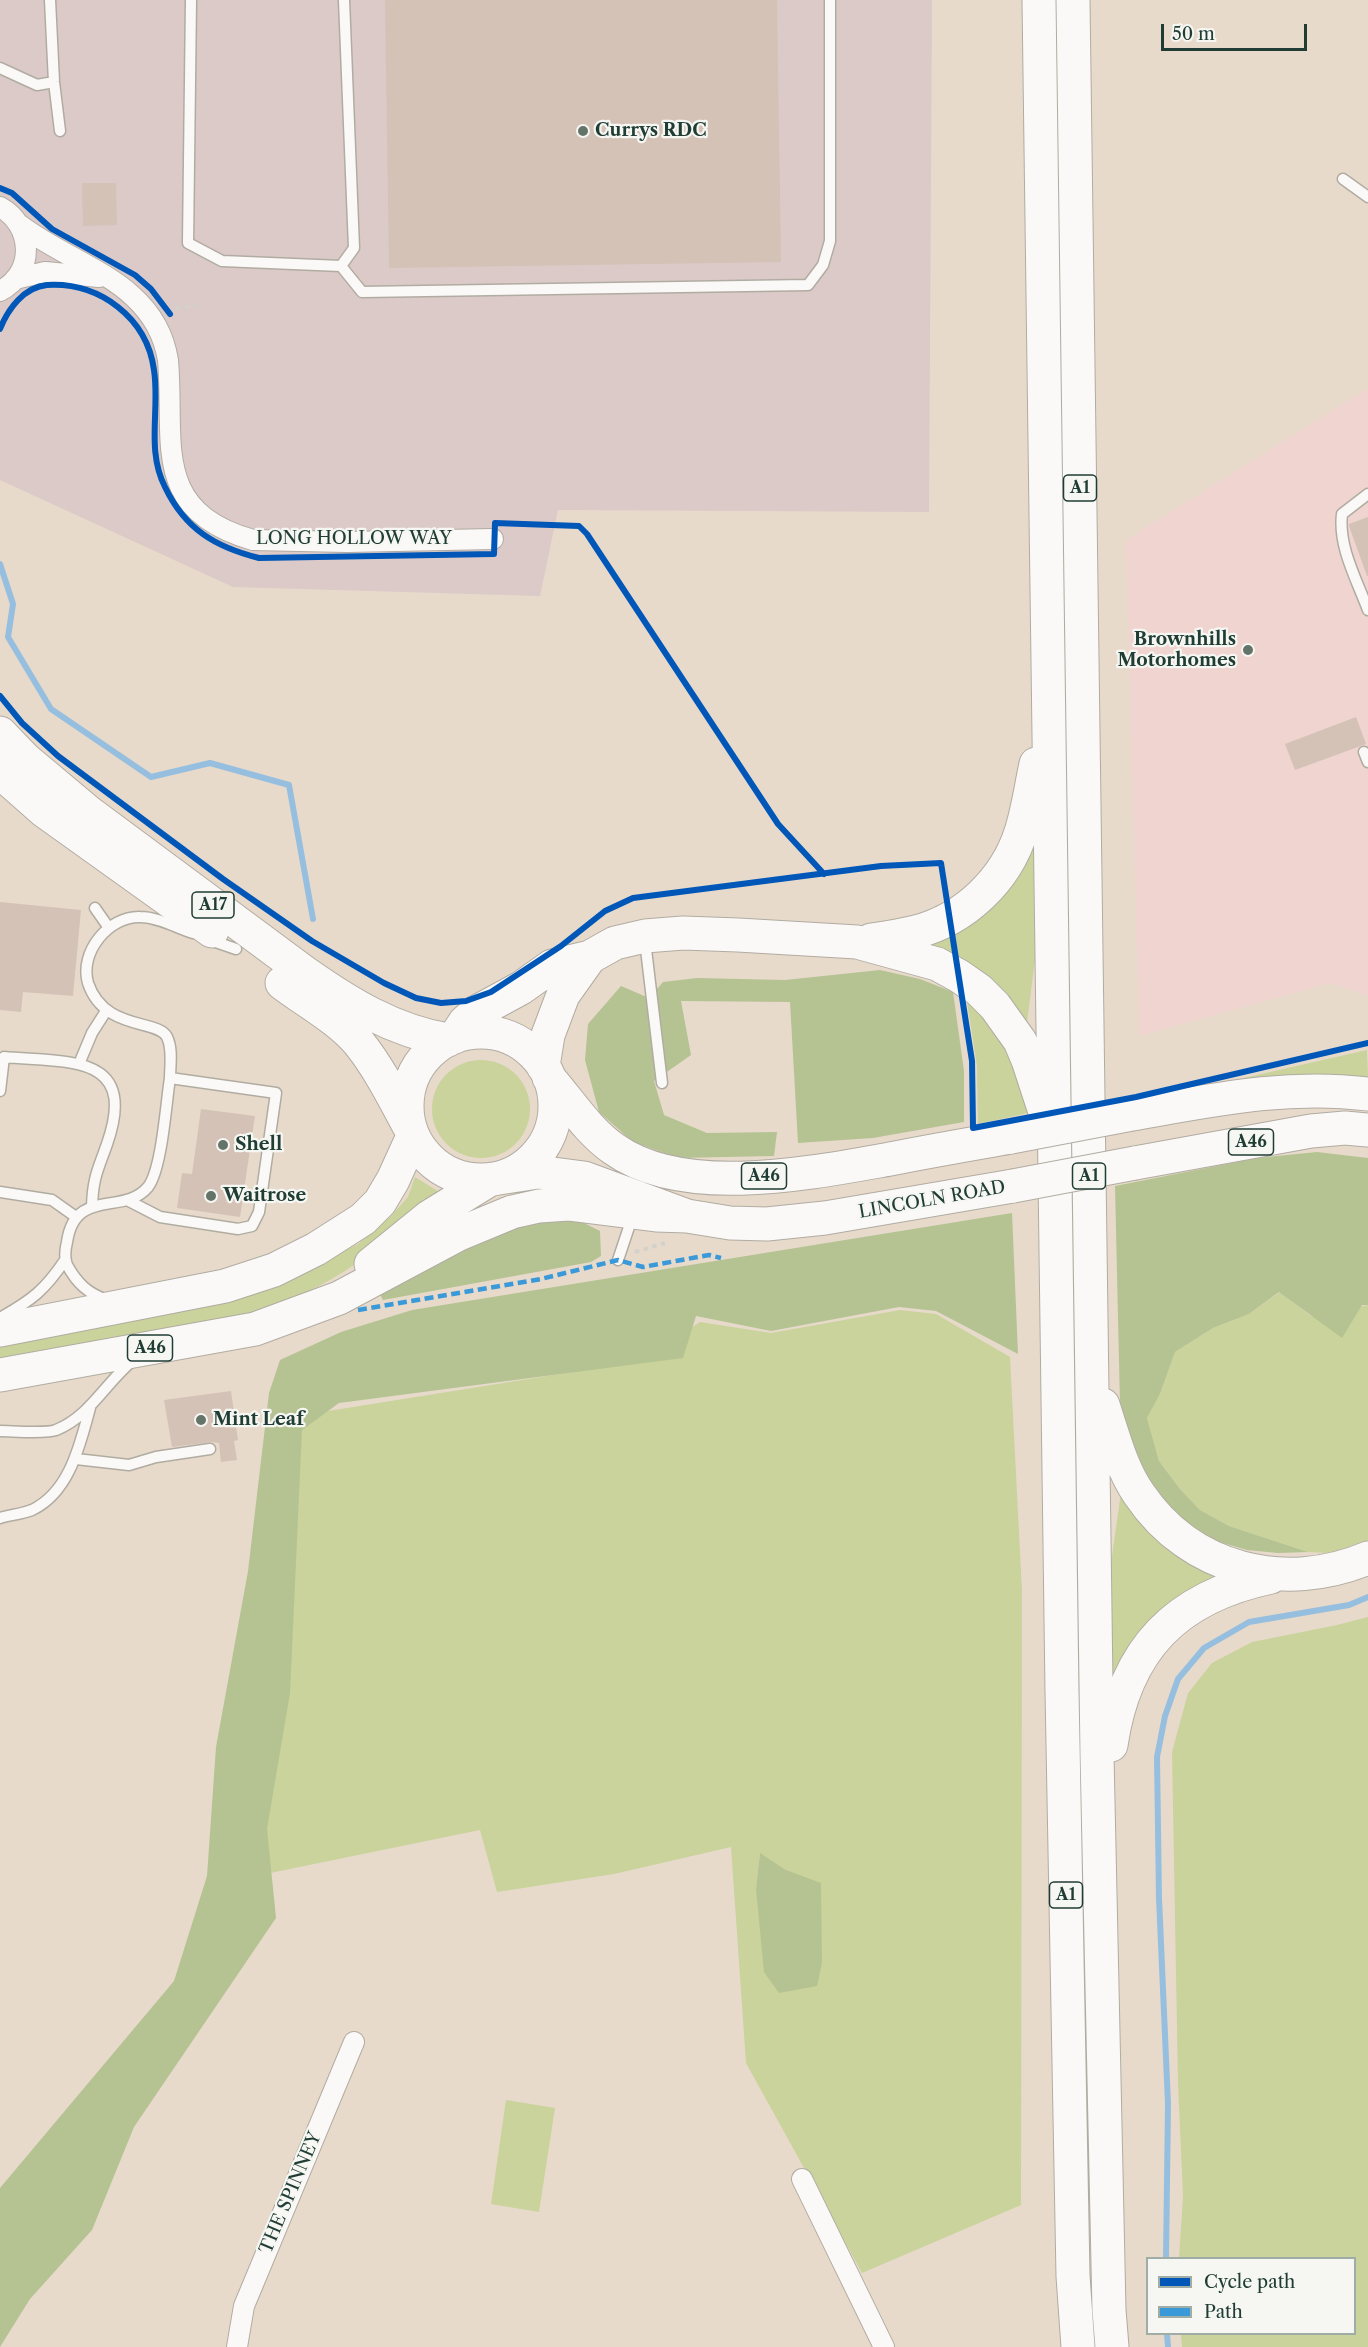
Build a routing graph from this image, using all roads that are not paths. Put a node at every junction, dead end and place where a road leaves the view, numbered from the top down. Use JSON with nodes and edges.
{"nodes":[{"id":1,"x":51,"y":0,"type":"edge"},
{"id":2,"x":190,"y":0,"type":"edge"},
{"id":3,"x":344,"y":0,"type":"edge"},
{"id":4,"x":830,"y":0,"type":"edge"},
{"id":5,"x":1039,"y":0,"type":"edge"},
{"id":6,"x":1073,"y":0,"type":"edge"},
{"id":7,"x":0,"y":68,"type":"edge"},
{"id":8,"x":54,"y":82,"type":"junction"},
{"id":9,"x":60,"y":131,"type":"dead end"},
{"id":10,"x":1342,"y":179,"type":"dead end"},
{"id":11,"x":1368,"y":197,"type":"edge"},
{"id":12,"x":0,"y":207,"type":"edge"},
{"id":13,"x":20,"y":225,"type":"junction"},
{"id":14,"x":341,"y":266,"type":"junction"},
{"id":15,"x":108,"y":278,"type":"junction"},
{"id":16,"x":5,"y":289,"type":"edge"},
{"id":17,"x":1368,"y":494,"type":"edge"},
{"id":18,"x":493,"y":539,"type":"dead end"},
{"id":19,"x":1368,"y":610,"type":"edge"},
{"id":20,"x":1049,"y":698,"type":"junction"},
{"id":21,"x":0,"y":733,"type":"edge"},
{"id":22,"x":0,"y":772,"type":"edge"},
{"id":23,"x":95,"y":908,"type":"dead end"},
{"id":24,"x":109,"y":928,"type":"junction"},
{"id":25,"x":645,"y":936,"type":"junction"},
{"id":26,"x":857,"y":942,"type":"junction"},
{"id":27,"x":236,"y":948,"type":"junction"},
{"id":28,"x":590,"y":957,"type":"junction"},
{"id":29,"x":106,"y":1011,"type":"junction"},
{"id":30,"x":452,"y":1038,"type":"junction"},
{"id":31,"x":79,"y":1064,"type":"junction"},
{"id":32,"x":546,"y":1072,"type":"junction"},
{"id":33,"x":170,"y":1078,"type":"junction"},
{"id":34,"x":662,"y":1083,"type":"dead end"},
{"id":35,"x":0,"y":1091,"type":"edge"},
{"id":36,"x":1368,"y":1094,"type":"edge"},
{"id":37,"x":1368,"y":1130,"type":"edge"},
{"id":38,"x":411,"y":1131,"type":"junction"},
{"id":39,"x":1055,"y":1148,"type":"junction"},
{"id":40,"x":494,"y":1179,"type":"junction"},
{"id":41,"x":0,"y":1192,"type":"edge"},
{"id":42,"x":127,"y":1200,"type":"junction"},
{"id":43,"x":92,"y":1206,"type":"junction"},
{"id":44,"x":634,"y":1212,"type":"junction"},
{"id":45,"x":76,"y":1217,"type":"junction"},
{"id":46,"x":680,"y":1228,"type":"junction"},
{"id":47,"x":65,"y":1260,"type":"junction"},
{"id":48,"x":618,"y":1260,"type":"road end"},
{"id":49,"x":121,"y":1306,"type":"junction"},
{"id":50,"x":298,"y":1314,"type":"junction"},
{"id":51,"x":0,"y":1318,"type":"edge"},
{"id":52,"x":0,"y":1330,"type":"edge"},
{"id":53,"x":147,"y":1348,"type":"junction"},
{"id":54,"x":0,"y":1375,"type":"edge"},
{"id":55,"x":1093,"y":1375,"type":"junction"},
{"id":56,"x":90,"y":1408,"type":"junction"},
{"id":57,"x":0,"y":1431,"type":"edge"},
{"id":58,"x":210,"y":1449,"type":"dead end"},
{"id":59,"x":76,"y":1459,"type":"junction"},
{"id":60,"x":0,"y":1518,"type":"edge"},
{"id":61,"x":1368,"y":1558,"type":"edge"},
{"id":62,"x":1279,"y":1575,"type":"junction"},
{"id":63,"x":1099,"y":1833,"type":"junction"},
{"id":64,"x":354,"y":2042,"type":"dead end"},
{"id":65,"x":802,"y":2179,"type":"dead end"},
{"id":66,"x":237,"y":2347,"type":"edge"},
{"id":67,"x":884,"y":2347,"type":"edge"},
{"id":68,"x":1078,"y":2347,"type":"edge"},
{"id":69,"x":1112,"y":2347,"type":"edge"}],
"edges":[{"from":1,"to":8,"type":"lane"},
{"from":2,"to":14,"type":"lane"},
{"from":3,"to":14,"type":"lane"},
{"from":4,"to":14,"type":"lane"},
{"from":5,"to":20,"type":"highway","number":"A1"},
{"from":6,"to":55,"type":"highway","number":"A1"},
{"from":7,"to":8,"type":"lane"},
{"from":8,"to":9,"type":"lane"},
{"from":10,"to":11,"type":"lane"},
{"from":12,"to":13,"type":"street","name":"LONG HOLLOW WAY"},
{"from":13,"to":15,"type":"street","name":"LONG HOLLOW WAY"},
{"from":13,"to":16,"type":"street"},
{"from":15,"to":16,"type":"street","name":"LONG HOLLOW WAY"},
{"from":15,"to":18,"type":"street","name":"LONG HOLLOW WAY"},
{"from":17,"to":19,"type":"lane"},
{"from":20,"to":26,"type":"highway"},
{"from":20,"to":39,"type":"highway","number":"A1"},
{"from":21,"to":30,"type":"highway","number":"A17"},
{"from":22,"to":27,"type":"highway","number":"A17"},
{"from":23,"to":24,"type":"lane"},
{"from":24,"to":27,"type":"lane"},
{"from":24,"to":29,"type":"lane"},
{"from":25,"to":26,"type":"highway"},
{"from":25,"to":28,"type":"highway"},
{"from":25,"to":34,"type":"lane"},
{"from":26,"to":39,"type":"highway"},
{"from":27,"to":38,"type":"highway","number":"A17"},
{"from":28,"to":30,"type":"highway"},
{"from":28,"to":32,"type":"highway"},
{"from":29,"to":31,"type":"lane"},
{"from":29,"to":33,"type":"lane"},
{"from":30,"to":32,"type":"highway"},
{"from":30,"to":38,"type":"highway"},
{"from":31,"to":35,"type":"lane"},
{"from":31,"to":43,"type":"lane"},
{"from":32,"to":36,"type":"highway","number":"A46","bridge":true},
{"from":32,"to":40,"type":"highway"},
{"from":33,"to":42,"type":"lane"},
{"from":33,"to":42,"type":"lane"},
{"from":37,"to":46,"type":"highway","name":"LINCOLN ROAD","number":"A46","bridge":true},
{"from":38,"to":40,"type":"highway"},
{"from":38,"to":49,"type":"highway"},
{"from":39,"to":68,"type":"highway","number":"A1"},
{"from":40,"to":46,"type":"highway","name":"LINCOLN ROAD","number":"A46"},
{"from":40,"to":50,"type":"highway","number":"A46"},
{"from":41,"to":45,"type":"lane"},
{"from":42,"to":43,"type":"lane"},
{"from":43,"to":45,"type":"lane"},
{"from":44,"to":46,"type":"highway","number":"A46"},
{"from":44,"to":48,"type":"lane"},
{"from":44,"to":50,"type":"highway","number":"A46"},
{"from":45,"to":47,"type":"lane"},
{"from":47,"to":49,"type":"lane"},
{"from":47,"to":51,"type":"lane"},
{"from":49,"to":52,"type":"highway"},
{"from":50,"to":53,"type":"highway","number":"A46"},
{"from":53,"to":54,"type":"highway","number":"A46"},
{"from":53,"to":56,"type":"lane"},
{"from":55,"to":62,"type":"highway"},
{"from":55,"to":63,"type":"highway","number":"A1"},
{"from":56,"to":57,"type":"lane"},
{"from":56,"to":59,"type":"lane"},
{"from":58,"to":59,"type":"lane"},
{"from":59,"to":60,"type":"lane"},
{"from":61,"to":62,"type":"highway"},
{"from":62,"to":63,"type":"highway"},
{"from":63,"to":69,"type":"highway","number":"A1"},
{"from":64,"to":66,"type":"street","name":"THE SPINNEY"},
{"from":65,"to":67,"type":"street"}]}
